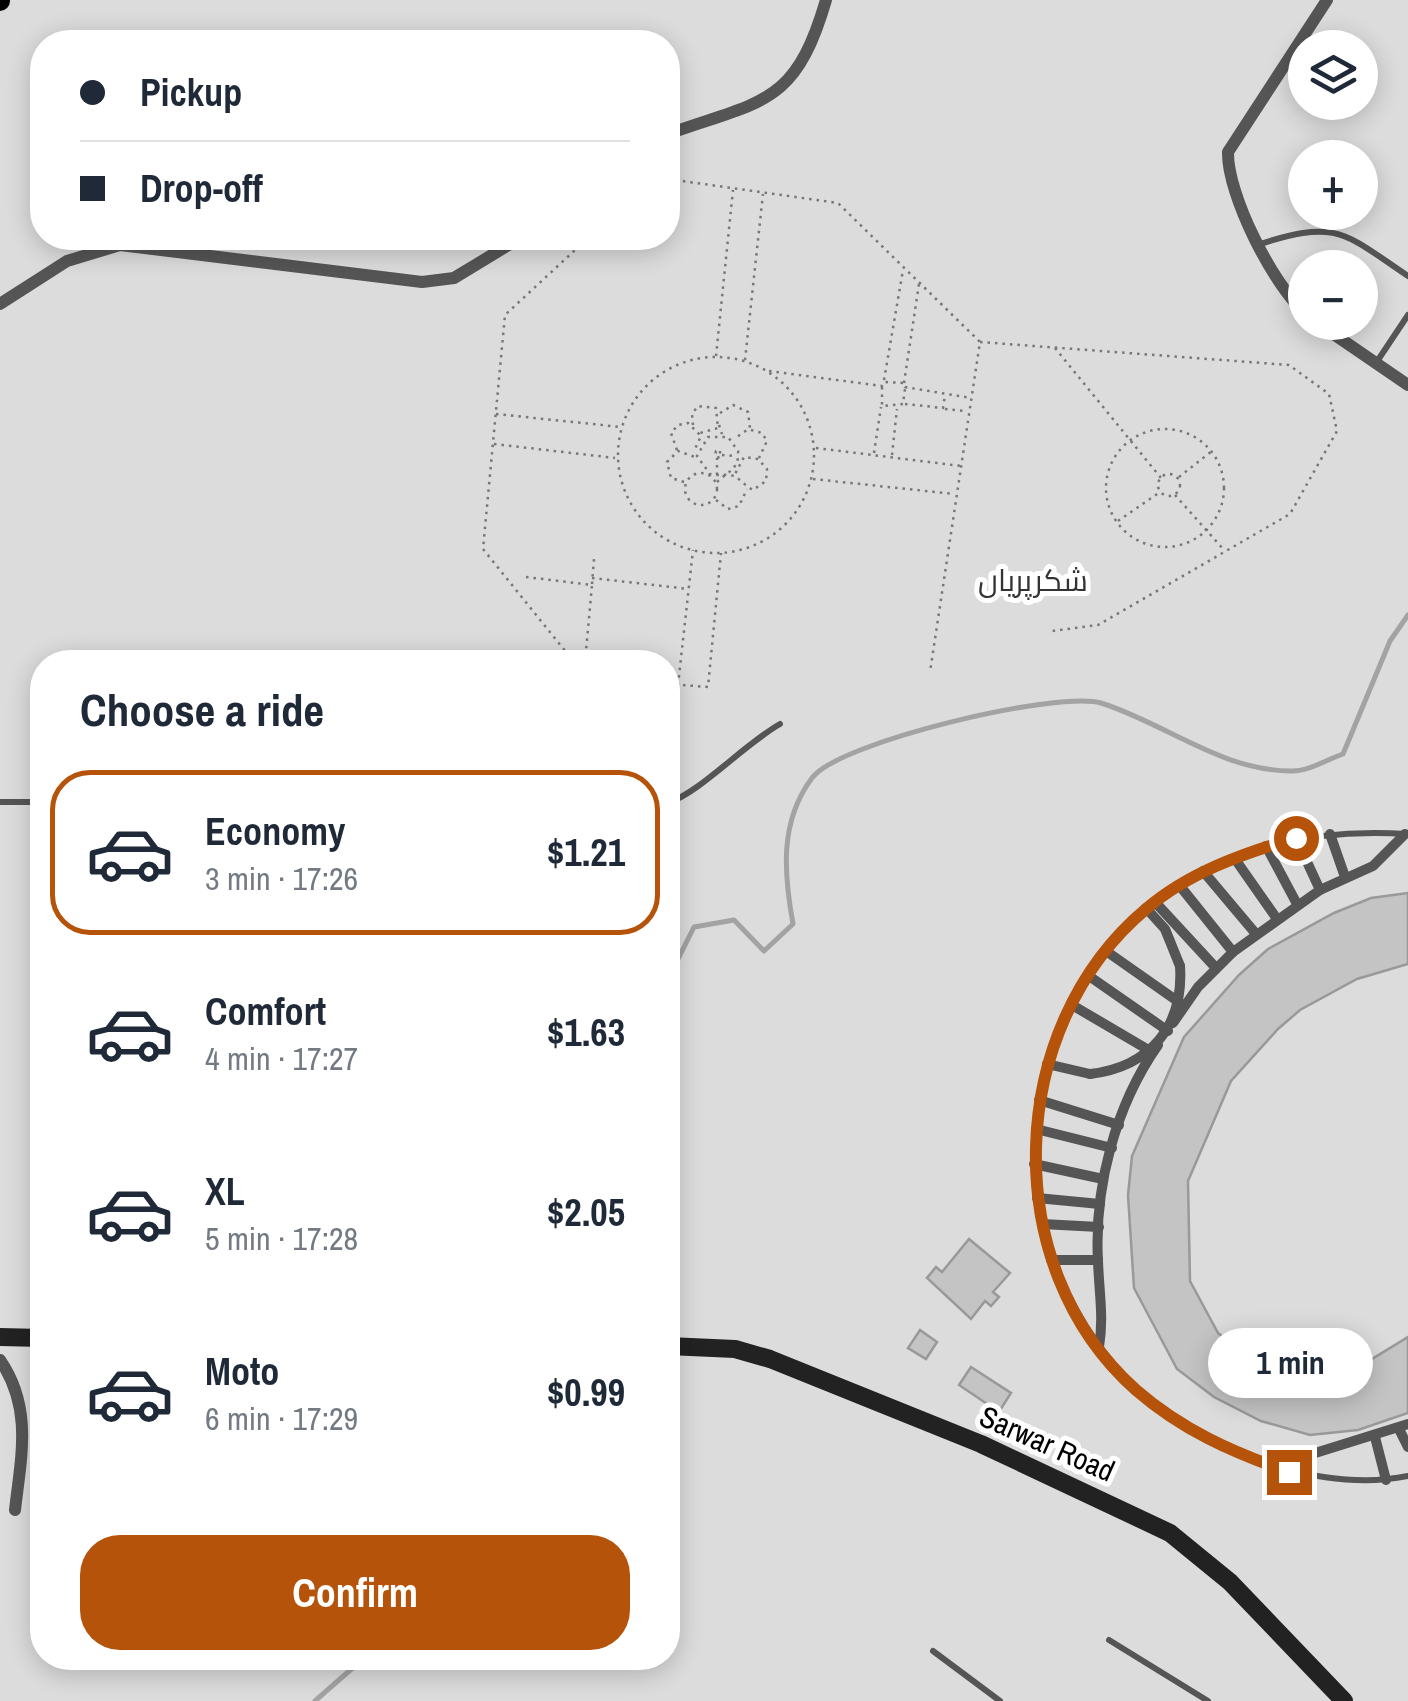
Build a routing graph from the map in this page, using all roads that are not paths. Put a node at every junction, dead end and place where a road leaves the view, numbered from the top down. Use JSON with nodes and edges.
{"nodes":[{"id":1,"x":826,"y":0,"type":"edge"},
{"id":2,"x":1327,"y":0,"type":"edge"},
{"id":3,"x":680,"y":129,"type":"edge"},
{"id":4,"x":1260,"y":244,"type":"junction"},
{"id":5,"x":104,"y":250,"type":"edge"},
{"id":6,"x":161,"y":250,"type":"edge"},
{"id":7,"x":500,"y":250,"type":"edge"},
{"id":8,"x":1408,"y":276,"type":"edge"},
{"id":9,"x":1288,"y":295,"type":"edge"},
{"id":10,"x":0,"y":304,"type":"edge"},
{"id":11,"x":1408,"y":315,"type":"edge"},
{"id":12,"x":1342,"y":340,"type":"edge"},
{"id":13,"x":1376,"y":363,"type":"junction"},
{"id":14,"x":1408,"y":385,"type":"edge"},
{"id":15,"x":780,"y":724,"type":"dead end"},
{"id":16,"x":680,"y":797,"type":"edge"},
{"id":17,"x":0,"y":802,"type":"edge"},
{"id":18,"x":30,"y":802,"type":"edge"},
{"id":19,"x":1330,"y":834,"type":"junction"},
{"id":20,"x":1406,"y":834,"type":"edge"},
{"id":21,"x":1296,"y":838,"type":"junction"},
{"id":22,"x":1266,"y":846,"type":"junction"},
{"id":23,"x":1235,"y":859,"type":"junction"},
{"id":24,"x":1203,"y":871,"type":"junction"},
{"id":25,"x":1346,"y":877,"type":"junction"},
{"id":26,"x":1180,"y":886,"type":"junction"},
{"id":27,"x":1320,"y":890,"type":"junction"},
{"id":28,"x":1297,"y":904,"type":"junction"},
{"id":29,"x":1150,"y":905,"type":"junction"},
{"id":30,"x":1278,"y":918,"type":"junction"},
{"id":31,"x":1256,"y":934,"type":"junction"},
{"id":32,"x":1106,"y":952,"type":"junction"},
{"id":33,"x":1233,"y":952,"type":"junction"},
{"id":34,"x":1216,"y":968,"type":"junction"},
{"id":35,"x":1089,"y":976,"type":"junction"},
{"id":36,"x":1072,"y":1005,"type":"junction"},
{"id":37,"x":1184,"y":1006,"type":"junction"},
{"id":38,"x":1168,"y":1032,"type":"junction"},
{"id":39,"x":1153,"y":1052,"type":"junction"},
{"id":40,"x":1047,"y":1064,"type":"junction"},
{"id":41,"x":1039,"y":1100,"type":"junction"},
{"id":42,"x":1119,"y":1125,"type":"junction"},
{"id":43,"x":1036,"y":1130,"type":"junction"},
{"id":44,"x":1112,"y":1148,"type":"junction"},
{"id":45,"x":1034,"y":1164,"type":"junction"},
{"id":46,"x":1104,"y":1178,"type":"junction"},
{"id":47,"x":1037,"y":1198,"type":"junction"},
{"id":48,"x":1100,"y":1204,"type":"junction"},
{"id":49,"x":1042,"y":1224,"type":"junction"},
{"id":50,"x":1099,"y":1227,"type":"junction"},
{"id":51,"x":1052,"y":1260,"type":"junction"},
{"id":52,"x":1098,"y":1260,"type":"junction"},
{"id":53,"x":0,"y":1337,"type":"edge"},
{"id":54,"x":30,"y":1338,"type":"edge"},
{"id":55,"x":680,"y":1346,"type":"edge"},
{"id":56,"x":1099,"y":1347,"type":"junction"},
{"id":57,"x":0,"y":1360,"type":"edge"},
{"id":58,"x":1403,"y":1426,"type":"edge"},
{"id":59,"x":1375,"y":1437,"type":"junction"},
{"id":60,"x":1408,"y":1447,"type":"edge"},
{"id":61,"x":1289,"y":1472,"type":"junction"},
{"id":62,"x":1408,"y":1476,"type":"edge"},
{"id":63,"x":1386,"y":1480,"type":"junction"},
{"id":64,"x":15,"y":1510,"type":"dead end"},
{"id":65,"x":1109,"y":1640,"type":"dead end"},
{"id":66,"x":932,"y":1651,"type":"dead end"},
{"id":67,"x":1338,"y":1698,"type":"edge"},
{"id":68,"x":1000,"y":1701,"type":"edge"},
{"id":69,"x":1208,"y":1701,"type":"edge"}],
"edges":[{"from":1,"to":3,"type":"street"},
{"from":2,"to":4,"type":"street"},
{"from":4,"to":8,"type":"lane"},
{"from":4,"to":9,"type":"street"},
{"from":5,"to":10,"type":"street"},
{"from":6,"to":7,"type":"street"},
{"from":11,"to":13,"type":"lane"},
{"from":12,"to":13,"type":"street"},
{"from":13,"to":14,"type":"street"},
{"from":15,"to":16,"type":"lane"},
{"from":17,"to":18,"type":"lane"},
{"from":19,"to":20,"type":"lane"},
{"from":19,"to":21,"type":"lane"},
{"from":19,"to":25,"type":"street"},
{"from":20,"to":25,"type":"street"},
{"from":21,"to":22,"type":"lane"},
{"from":21,"to":27,"type":"street"},
{"from":22,"to":23,"type":"lane"},
{"from":22,"to":28,"type":"street"},
{"from":23,"to":24,"type":"lane"},
{"from":23,"to":30,"type":"street"},
{"from":24,"to":26,"type":"lane"},
{"from":24,"to":31,"type":"street"},
{"from":25,"to":27,"type":"street"},
{"from":26,"to":29,"type":"lane"},
{"from":26,"to":33,"type":"street"},
{"from":27,"to":28,"type":"street"},
{"from":28,"to":30,"type":"street"},
{"from":29,"to":32,"type":"lane"},
{"from":29,"to":34,"type":"street"},
{"from":29,"to":40,"type":"street","bridge":true},
{"from":30,"to":31,"type":"street"},
{"from":31,"to":33,"type":"street"},
{"from":32,"to":35,"type":"lane"},
{"from":32,"to":37,"type":"street"},
{"from":33,"to":34,"type":"street"},
{"from":34,"to":37,"type":"street"},
{"from":35,"to":36,"type":"lane"},
{"from":35,"to":38,"type":"street"},
{"from":36,"to":39,"type":"street"},
{"from":36,"to":40,"type":"lane"},
{"from":37,"to":38,"type":"street"},
{"from":38,"to":39,"type":"street"},
{"from":39,"to":42,"type":"street"},
{"from":40,"to":41,"type":"lane"},
{"from":41,"to":42,"type":"street"},
{"from":41,"to":43,"type":"lane"},
{"from":42,"to":44,"type":"street"},
{"from":43,"to":44,"type":"street"},
{"from":43,"to":45,"type":"lane"},
{"from":44,"to":46,"type":"street"},
{"from":45,"to":46,"type":"street"},
{"from":45,"to":47,"type":"lane"},
{"from":46,"to":48,"type":"street"},
{"from":47,"to":48,"type":"street"},
{"from":47,"to":49,"type":"lane"},
{"from":48,"to":50,"type":"street"},
{"from":49,"to":50,"type":"street"},
{"from":49,"to":51,"type":"lane"},
{"from":50,"to":52,"type":"street"},
{"from":51,"to":52,"type":"street"},
{"from":51,"to":56,"type":"lane"},
{"from":52,"to":56,"type":"street"},
{"from":53,"to":54,"type":"main road"},
{"from":55,"to":67,"type":"main road","name":"Sarwar Road"},
{"from":56,"to":61,"type":"lane"},
{"from":57,"to":64,"type":"street"},
{"from":58,"to":59,"type":"street"},
{"from":58,"to":60,"type":"street"},
{"from":59,"to":61,"type":"street"},
{"from":59,"to":63,"type":"street"},
{"from":61,"to":63,"type":"lane"},
{"from":62,"to":63,"type":"lane"},
{"from":65,"to":69,"type":"lane"},
{"from":66,"to":68,"type":"lane"}]}
